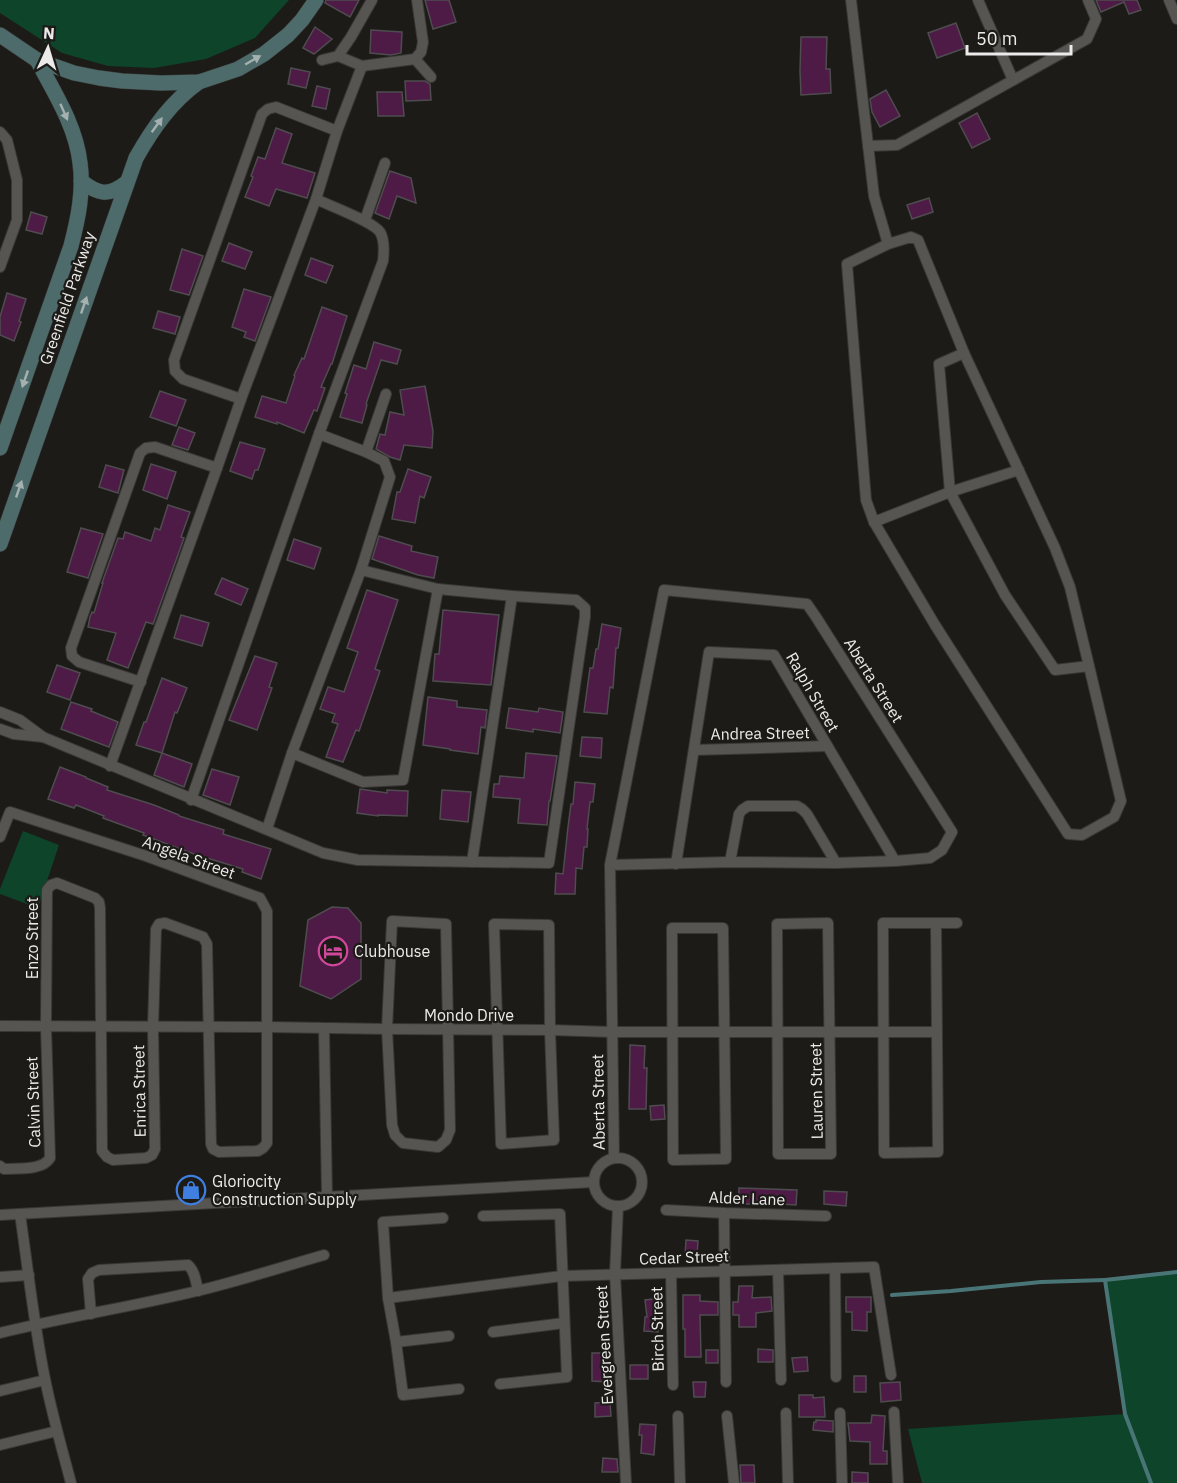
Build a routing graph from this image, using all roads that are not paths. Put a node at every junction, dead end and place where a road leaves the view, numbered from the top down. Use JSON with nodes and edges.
{"nodes":[{"id":1,"x":316,"y":0,"type":"edge"},
{"id":2,"x":372,"y":0,"type":"edge"},
{"id":3,"x":417,"y":0,"type":"edge"},
{"id":4,"x":851,"y":0,"type":"edge"},
{"id":5,"x":978,"y":0,"type":"edge"},
{"id":6,"x":1088,"y":0,"type":"edge"},
{"id":7,"x":1168,"y":0,"type":"edge"},
{"id":8,"x":1177,"y":19,"type":"edge"},
{"id":9,"x":0,"y":35,"type":"edge"},
{"id":10,"x":338,"y":56,"type":"junction"},
{"id":11,"x":415,"y":59,"type":"junction"},
{"id":12,"x":37,"y":60,"type":"junction"},
{"id":13,"x":322,"y":60,"type":"dead end"},
{"id":14,"x":362,"y":66,"type":"junction"},
{"id":15,"x":431,"y":77,"type":"dead end"},
{"id":16,"x":1013,"y":80,"type":"junction"},
{"id":17,"x":199,"y":82,"type":"junction"},
{"id":18,"x":337,"y":131,"type":"junction"},
{"id":19,"x":0,"y":132,"type":"edge"},
{"id":20,"x":868,"y":146,"type":"junction"},
{"id":21,"x":385,"y":163,"type":"dead end"},
{"id":22,"x":81,"y":181,"type":"junction"},
{"id":23,"x":126,"y":183,"type":"junction"},
{"id":24,"x":316,"y":200,"type":"junction"},
{"id":25,"x":365,"y":220,"type":"junction"},
{"id":26,"x":888,"y":244,"type":"junction"},
{"id":27,"x":0,"y":267,"type":"edge"},
{"id":28,"x":964,"y":353,"type":"junction"},
{"id":29,"x":386,"y":394,"type":"dead end"},
{"id":30,"x":241,"y":399,"type":"junction"},
{"id":31,"x":319,"y":434,"type":"junction"},
{"id":32,"x":0,"y":448,"type":"edge"},
{"id":33,"x":366,"y":452,"type":"junction"},
{"id":34,"x":218,"y":468,"type":"junction"},
{"id":35,"x":1018,"y":470,"type":"junction"},
{"id":36,"x":950,"y":492,"type":"junction"},
{"id":37,"x":874,"y":522,"type":"junction"},
{"id":38,"x":0,"y":544,"type":"edge"},
{"id":39,"x":361,"y":570,"type":"junction"},
{"id":40,"x":438,"y":589,"type":"junction"},
{"id":41,"x":512,"y":596,"type":"junction"},
{"id":42,"x":1089,"y":666,"type":"junction"},
{"id":43,"x":141,"y":682,"type":"junction"},
{"id":44,"x":0,"y":712,"type":"edge"},
{"id":45,"x":0,"y":729,"type":"edge"},
{"id":46,"x":43,"y":737,"type":"junction"},
{"id":47,"x":827,"y":746,"type":"junction"},
{"id":48,"x":694,"y":750,"type":"junction"},
{"id":49,"x":292,"y":753,"type":"junction"},
{"id":50,"x":110,"y":766,"type":"junction"},
{"id":51,"x":191,"y":800,"type":"junction"},
{"id":52,"x":267,"y":829,"type":"junction"},
{"id":53,"x":0,"y":837,"type":"edge"},
{"id":54,"x":894,"y":861,"type":"junction"},
{"id":55,"x":472,"y":862,"type":"junction"},
{"id":56,"x":730,"y":862,"type":"junction"},
{"id":57,"x":836,"y":863,"type":"junction"},
{"id":58,"x":676,"y":864,"type":"junction"},
{"id":59,"x":610,"y":865,"type":"junction"},
{"id":60,"x":936,"y":923,"type":"junction"},
{"id":61,"x":957,"y":923,"type":"dead end"},
{"id":62,"x":0,"y":1026,"type":"edge"},
{"id":63,"x":102,"y":1026,"type":"junction"},
{"id":64,"x":209,"y":1026,"type":"junction"},
{"id":65,"x":46,"y":1027,"type":"junction"},
{"id":66,"x":153,"y":1027,"type":"junction"},
{"id":67,"x":267,"y":1027,"type":"junction"},
{"id":68,"x":324,"y":1028,"type":"junction"},
{"id":69,"x":387,"y":1029,"type":"junction"},
{"id":70,"x":448,"y":1030,"type":"junction"},
{"id":71,"x":498,"y":1030,"type":"junction"},
{"id":72,"x":550,"y":1030,"type":"junction"},
{"id":73,"x":612,"y":1032,"type":"junction"},
{"id":74,"x":725,"y":1032,"type":"junction"},
{"id":75,"x":778,"y":1032,"type":"junction"},
{"id":76,"x":830,"y":1032,"type":"junction"},
{"id":77,"x":884,"y":1032,"type":"junction"},
{"id":78,"x":937,"y":1032,"type":"junction"},
{"id":79,"x":673,"y":1033,"type":"junction"},
{"id":80,"x":614,"y":1158,"type":"junction"},
{"id":81,"x":0,"y":1166,"type":"edge"},
{"id":82,"x":594,"y":1182,"type":"junction"},
{"id":83,"x":327,"y":1196,"type":"junction"},
{"id":84,"x":618,"y":1206,"type":"junction"},
{"id":85,"x":666,"y":1210,"type":"dead end"},
{"id":86,"x":20,"y":1214,"type":"junction"},
{"id":87,"x":724,"y":1214,"type":"junction"},
{"id":88,"x":0,"y":1215,"type":"edge"},
{"id":89,"x":483,"y":1216,"type":"dead end"},
{"id":90,"x":826,"y":1216,"type":"dead end"},
{"id":91,"x":443,"y":1218,"type":"dead end"},
{"id":92,"x":324,"y":1255,"type":"dead end"},
{"id":93,"x":835,"y":1268,"type":"junction"},
{"id":94,"x":778,"y":1270,"type":"junction"},
{"id":95,"x":725,"y":1271,"type":"junction"},
{"id":96,"x":671,"y":1273,"type":"junction"},
{"id":97,"x":615,"y":1274,"type":"junction"},
{"id":98,"x":29,"y":1275,"type":"junction"},
{"id":99,"x":562,"y":1276,"type":"junction"},
{"id":100,"x":0,"y":1277,"type":"edge"},
{"id":101,"x":198,"y":1291,"type":"junction"},
{"id":102,"x":388,"y":1298,"type":"junction"},
{"id":103,"x":91,"y":1314,"type":"junction"},
{"id":104,"x":564,"y":1323,"type":"junction"},
{"id":105,"x":35,"y":1324,"type":"junction"},
{"id":106,"x":493,"y":1332,"type":"dead end"},
{"id":107,"x":0,"y":1333,"type":"edge"},
{"id":108,"x":449,"y":1336,"type":"dead end"},
{"id":109,"x":396,"y":1342,"type":"junction"},
{"id":110,"x":891,"y":1375,"type":"dead end"},
{"id":111,"x":836,"y":1377,"type":"dead end"},
{"id":112,"x":45,"y":1380,"type":"junction"},
{"id":113,"x":781,"y":1380,"type":"dead end"},
{"id":114,"x":726,"y":1382,"type":"dead end"},
{"id":115,"x":500,"y":1384,"type":"dead end"},
{"id":116,"x":673,"y":1385,"type":"dead end"},
{"id":117,"x":459,"y":1389,"type":"dead end"},
{"id":118,"x":0,"y":1391,"type":"edge"},
{"id":119,"x":894,"y":1412,"type":"dead end"},
{"id":120,"x":786,"y":1413,"type":"dead end"},
{"id":121,"x":840,"y":1413,"type":"dead end"},
{"id":122,"x":678,"y":1416,"type":"dead end"},
{"id":123,"x":726,"y":1416,"type":"dead end"},
{"id":124,"x":57,"y":1431,"type":"junction"},
{"id":125,"x":0,"y":1444,"type":"edge"},
{"id":126,"x":68,"y":1482,"type":"edge"},
{"id":127,"x":626,"y":1483,"type":"edge"},
{"id":128,"x":680,"y":1483,"type":"edge"},
{"id":129,"x":734,"y":1483,"type":"edge"},
{"id":130,"x":788,"y":1483,"type":"edge"},
{"id":131,"x":842,"y":1483,"type":"edge"},
{"id":132,"x":898,"y":1483,"type":"edge"}],
"edges":[{"from":17,"to":1,"type":"main road","one_way":true},
{"from":2,"to":10,"type":"street"},
{"from":3,"to":11,"type":"street"},
{"from":4,"to":20,"type":"street"},
{"from":5,"to":16,"type":"street"},
{"from":6,"to":16,"type":"street"},
{"from":7,"to":8,"type":"street"},
{"from":9,"to":12,"type":"main road"},
{"from":10,"to":13,"type":"street"},
{"from":10,"to":14,"type":"street"},
{"from":11,"to":14,"type":"street"},
{"from":11,"to":15,"type":"street"},
{"from":12,"to":17,"type":"main road"},
{"from":12,"to":22,"type":"main road","name":"Greenfield Parkway","one_way":true},
{"from":14,"to":18,"type":"street"},
{"from":16,"to":20,"type":"street"},
{"from":23,"to":17,"type":"main road","name":"Greenfield Parkway","one_way":true},
{"from":18,"to":24,"type":"street"},
{"from":18,"to":30,"type":"street"},
{"from":19,"to":27,"type":"street"},
{"from":20,"to":26,"type":"street"},
{"from":21,"to":25,"type":"street"},
{"from":22,"to":23,"type":"main road"},
{"from":22,"to":32,"type":"main road","name":"Greenfield Parkway","one_way":true},
{"from":38,"to":23,"type":"main road","name":"Greenfield Parkway","one_way":true},
{"from":24,"to":25,"type":"street"},
{"from":24,"to":30,"type":"street"},
{"from":25,"to":31,"type":"street"},
{"from":26,"to":28,"type":"street"},
{"from":26,"to":37,"type":"street"},
{"from":28,"to":35,"type":"street"},
{"from":28,"to":36,"type":"street"},
{"from":29,"to":33,"type":"street"},
{"from":30,"to":34,"type":"street"},
{"from":31,"to":33,"type":"street"},
{"from":31,"to":51,"type":"street"},
{"from":33,"to":39,"type":"street"},
{"from":34,"to":43,"type":"street"},
{"from":34,"to":43,"type":"street"},
{"from":35,"to":36,"type":"street"},
{"from":35,"to":42,"type":"street"},
{"from":36,"to":37,"type":"street"},
{"from":36,"to":42,"type":"street"},
{"from":37,"to":42,"type":"street"},
{"from":39,"to":40,"type":"street"},
{"from":39,"to":49,"type":"street"},
{"from":40,"to":41,"type":"street"},
{"from":40,"to":49,"type":"street"},
{"from":41,"to":55,"type":"street"},
{"from":41,"to":55,"type":"street"},
{"from":43,"to":50,"type":"street"},
{"from":44,"to":46,"type":"street"},
{"from":45,"to":46,"type":"street"},
{"from":46,"to":50,"type":"street"},
{"from":47,"to":48,"type":"street","name":"Andrea Street"},
{"from":47,"to":48,"type":"street","name":"Ralph Street"},
{"from":47,"to":54,"type":"street","name":"Ralph Street"},
{"from":48,"to":58,"type":"street","name":"Ralph Street"},
{"from":49,"to":52,"type":"street"},
{"from":50,"to":51,"type":"street"},
{"from":51,"to":52,"type":"street"},
{"from":52,"to":55,"type":"street"},
{"from":53,"to":67,"type":"street","name":"Angela Street"},
{"from":54,"to":57,"type":"street","name":"Aberta Street"},
{"from":54,"to":59,"type":"street","name":"Aberta Street"},
{"from":56,"to":57,"type":"street","name":"Aberta Street"},
{"from":56,"to":57,"type":"street"},
{"from":56,"to":58,"type":"street","name":"Aberta Street"},
{"from":58,"to":59,"type":"street","name":"Aberta Street"},
{"from":59,"to":73,"type":"street","name":"Aberta Street"},
{"from":60,"to":61,"type":"street"},
{"from":60,"to":77,"type":"street"},
{"from":60,"to":78,"type":"street"},
{"from":62,"to":65,"type":"street","name":"Mondo Drive"},
{"from":63,"to":65,"type":"street","name":"Mondo Drive"},
{"from":63,"to":65,"type":"street","name":"Enzo Street"},
{"from":63,"to":66,"type":"street","name":"Mondo Drive"},
{"from":63,"to":66,"type":"street","name":"Enrica Street"},
{"from":64,"to":66,"type":"street","name":"Mondo Drive"},
{"from":64,"to":66,"type":"street"},
{"from":64,"to":67,"type":"street","name":"Mondo Drive"},
{"from":64,"to":67,"type":"street"},
{"from":65,"to":81,"type":"street","name":"Calvin Street"},
{"from":67,"to":68,"type":"street","name":"Mondo Drive"},
{"from":68,"to":69,"type":"street","name":"Mondo Drive"},
{"from":68,"to":83,"type":"street"},
{"from":69,"to":70,"type":"street","name":"Mondo Drive"},
{"from":69,"to":70,"type":"street"},
{"from":69,"to":70,"type":"street"},
{"from":70,"to":71,"type":"street","name":"Mondo Drive"},
{"from":71,"to":72,"type":"street","name":"Mondo Drive"},
{"from":71,"to":72,"type":"street"},
{"from":71,"to":72,"type":"street"},
{"from":72,"to":73,"type":"street","name":"Mondo Drive"},
{"from":73,"to":79,"type":"street","name":"Mondo Drive"},
{"from":73,"to":80,"type":"street","name":"Aberta Street"},
{"from":74,"to":75,"type":"street","name":"Mondo Drive"},
{"from":74,"to":79,"type":"street","name":"Mondo Drive"},
{"from":74,"to":79,"type":"street"},
{"from":74,"to":79,"type":"street"},
{"from":75,"to":76,"type":"street","name":"Mondo Drive"},
{"from":75,"to":76,"type":"street"},
{"from":75,"to":76,"type":"street","name":"Lauren Street"},
{"from":76,"to":77,"type":"street","name":"Mondo Drive"},
{"from":77,"to":78,"type":"street","name":"Mondo Drive"},
{"from":77,"to":78,"type":"street"},
{"from":80,"to":82,"type":"street"},
{"from":80,"to":84,"type":"street"},
{"from":82,"to":83,"type":"street"},
{"from":82,"to":84,"type":"street"},
{"from":83,"to":86,"type":"street"},
{"from":84,"to":97,"type":"street","name":"Evergreen Street"},
{"from":85,"to":87,"type":"street","name":"Alder Lane"},
{"from":86,"to":88,"type":"street"},
{"from":86,"to":98,"type":"street"},
{"from":87,"to":90,"type":"street","name":"Alder Lane"},
{"from":87,"to":95,"type":"street"},
{"from":89,"to":99,"type":"street"},
{"from":91,"to":102,"type":"street"},
{"from":92,"to":101,"type":"street"},
{"from":93,"to":94,"type":"street","name":"Cedar Street"},
{"from":93,"to":110,"type":"street","name":"Cedar Street"},
{"from":93,"to":111,"type":"street"},
{"from":94,"to":95,"type":"street","name":"Cedar Street"},
{"from":94,"to":113,"type":"street"},
{"from":95,"to":96,"type":"street","name":"Cedar Street"},
{"from":95,"to":114,"type":"street"},
{"from":96,"to":97,"type":"street","name":"Cedar Street"},
{"from":96,"to":116,"type":"street","name":"Birch Street"},
{"from":97,"to":99,"type":"street","name":"Cedar Street"},
{"from":97,"to":127,"type":"street","name":"Evergreen Street"},
{"from":98,"to":100,"type":"street"},
{"from":98,"to":105,"type":"street"},
{"from":99,"to":102,"type":"street","name":"Cedar Street"},
{"from":99,"to":104,"type":"street"},
{"from":101,"to":103,"type":"street"},
{"from":101,"to":103,"type":"street"},
{"from":102,"to":109,"type":"street"},
{"from":103,"to":105,"type":"street"},
{"from":104,"to":106,"type":"street"},
{"from":104,"to":115,"type":"street"},
{"from":105,"to":107,"type":"street"},
{"from":105,"to":112,"type":"street"},
{"from":108,"to":109,"type":"street"},
{"from":109,"to":117,"type":"street"},
{"from":112,"to":118,"type":"street"},
{"from":112,"to":124,"type":"street"},
{"from":119,"to":132,"type":"street"},
{"from":120,"to":130,"type":"street"},
{"from":121,"to":131,"type":"street"},
{"from":122,"to":128,"type":"street"},
{"from":123,"to":129,"type":"street"},
{"from":124,"to":125,"type":"street"},
{"from":124,"to":126,"type":"street"}]}
